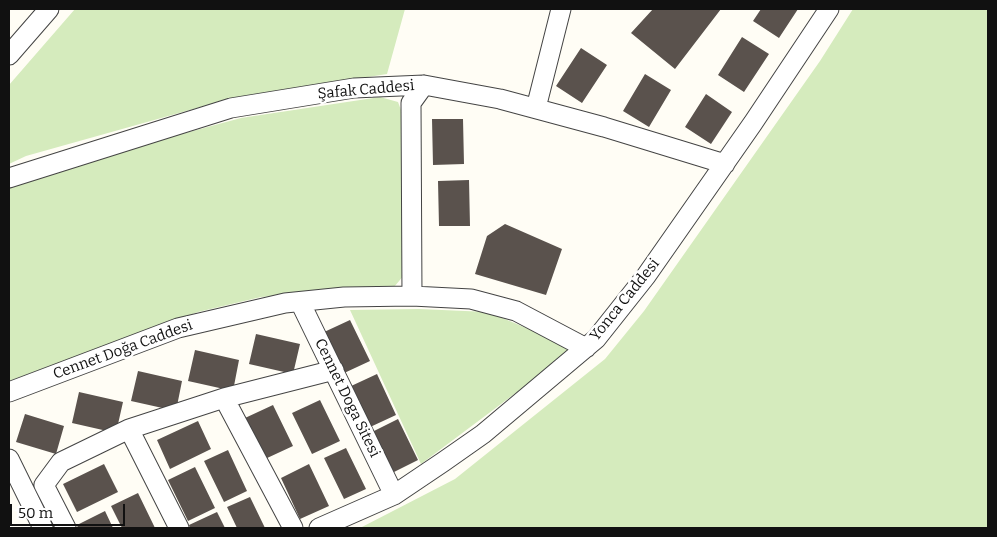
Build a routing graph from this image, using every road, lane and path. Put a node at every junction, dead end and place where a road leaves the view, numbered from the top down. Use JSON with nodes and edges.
{"nodes":[{"id":1,"x":49,"y":9,"type":"edge"},
{"id":2,"x":561,"y":9,"type":"edge"},
{"id":3,"x":829,"y":9,"type":"edge"},
{"id":4,"x":9,"y":56,"type":"edge"},
{"id":5,"x":424,"y":85,"type":"junction"},
{"id":6,"x":536,"y":108,"type":"junction"},
{"id":7,"x":725,"y":164,"type":"junction"},
{"id":8,"x":9,"y":178,"type":"edge"},
{"id":9,"x":412,"y":296,"type":"junction"},
{"id":10,"x":300,"y":302,"type":"junction"},
{"id":11,"x":586,"y":348,"type":"junction"},
{"id":12,"x":334,"y":370,"type":"junction"},
{"id":13,"x":9,"y":392,"type":"edge"},
{"id":14,"x":224,"y":398,"type":"junction"},
{"id":15,"x":129,"y":429,"type":"junction"},
{"id":16,"x":9,"y":459,"type":"edge"},
{"id":17,"x":394,"y":495,"type":"junction"},
{"id":18,"x":43,"y":528,"type":"edge"},
{"id":19,"x":66,"y":528,"type":"edge"},
{"id":20,"x":179,"y":528,"type":"edge"},
{"id":21,"x":293,"y":528,"type":"edge"},
{"id":22,"x":319,"y":528,"type":"edge"}],
"edges":[{"from":1,"to":4,"type":"street"},
{"from":2,"to":6,"type":"street"},
{"from":3,"to":7,"type":"street","name":"Yonca Caddesi"},
{"from":5,"to":6,"type":"street","name":"Şafak Caddesi"},
{"from":5,"to":8,"type":"street","name":"Şafak Caddesi"},
{"from":5,"to":9,"type":"street"},
{"from":6,"to":7,"type":"street","name":"Şafak Caddesi"},
{"from":7,"to":11,"type":"street","name":"Yonca Caddesi"},
{"from":9,"to":10,"type":"street","name":"Cennet Doğa Caddesi"},
{"from":9,"to":11,"type":"street","name":"Cennet Doğa Caddesi"},
{"from":10,"to":12,"type":"street","name":"Cennet Doga Sitesi"},
{"from":10,"to":13,"type":"street","name":"Cennet Doğa Caddesi"},
{"from":11,"to":17,"type":"street","name":"Yonca Caddesi"},
{"from":12,"to":14,"type":"street"},
{"from":12,"to":17,"type":"street","name":"Cennet Doga Sitesi"},
{"from":14,"to":15,"type":"street"},
{"from":14,"to":21,"type":"street"},
{"from":15,"to":19,"type":"street"},
{"from":15,"to":20,"type":"street"},
{"from":16,"to":18,"type":"street"},
{"from":17,"to":22,"type":"street","name":"Yonca Caddesi"}]}
